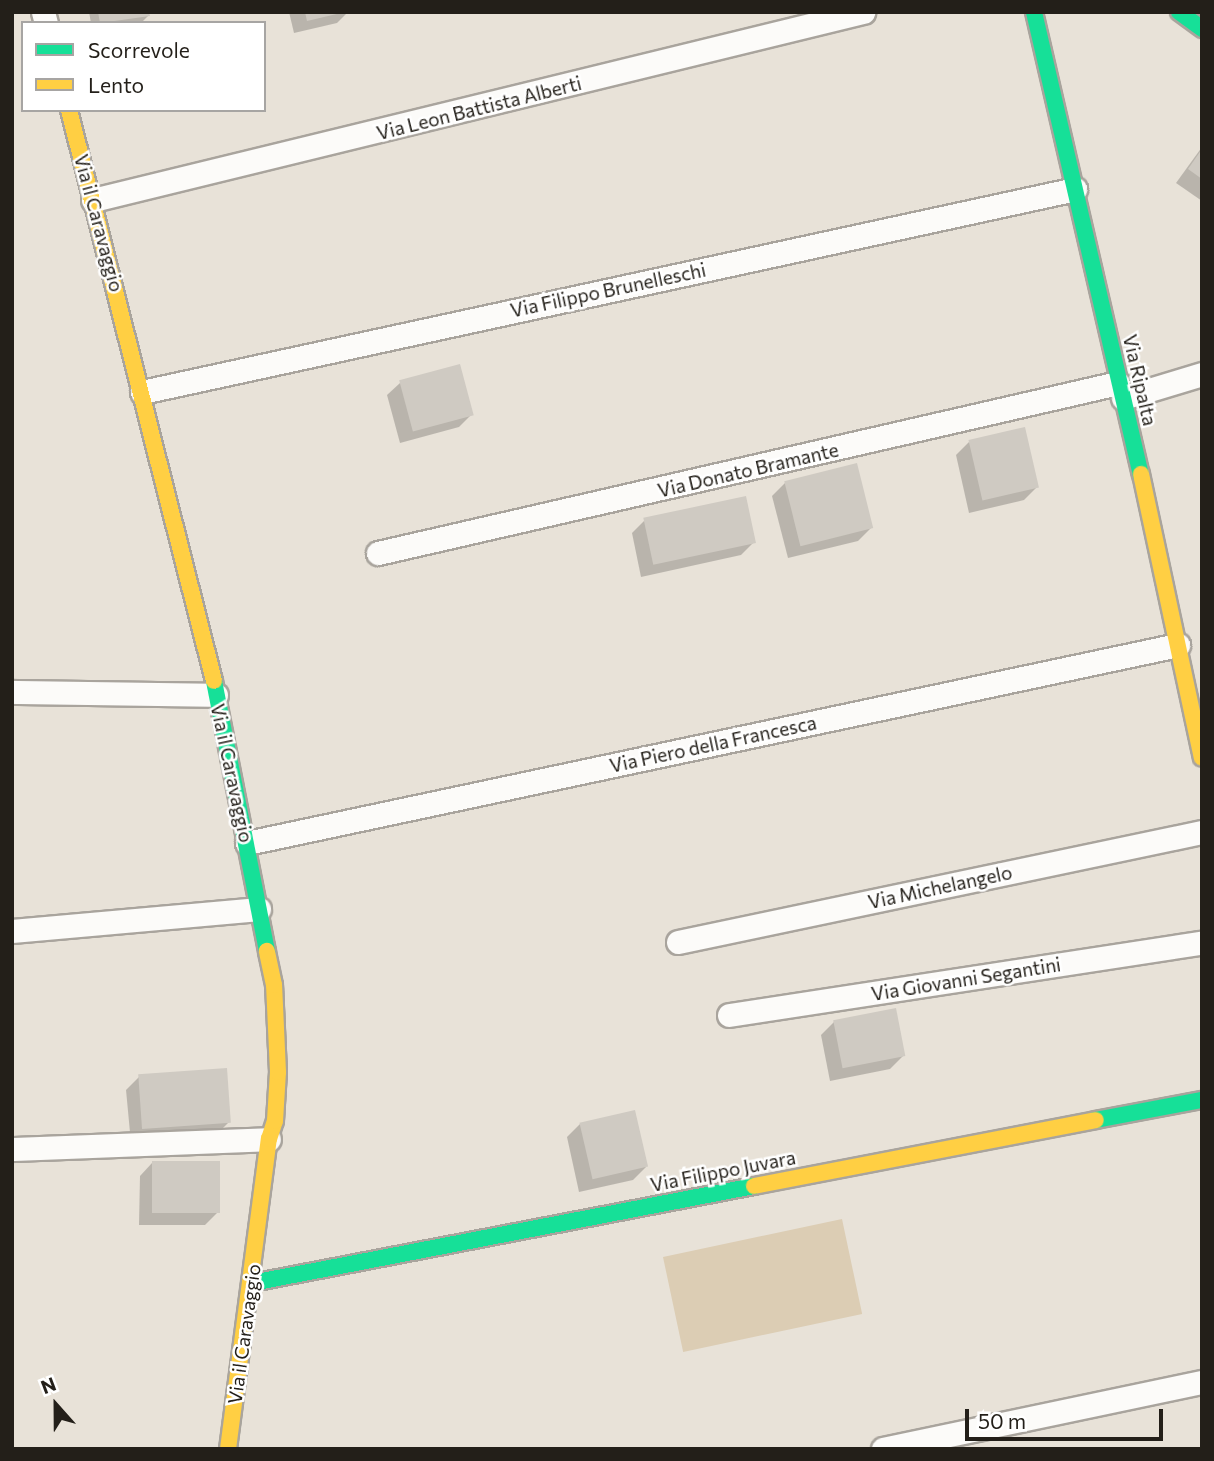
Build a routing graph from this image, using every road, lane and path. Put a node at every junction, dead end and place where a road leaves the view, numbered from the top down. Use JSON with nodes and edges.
{"nodes":[{"id":1,"x":863,"y":12,"type":"edge"},
{"id":2,"x":1034,"y":12,"type":"edge"},
{"id":3,"x":1179,"y":12,"type":"edge"},
{"id":4,"x":1202,"y":29,"type":"edge"},
{"id":5,"x":70,"y":112,"type":"edge"},
{"id":6,"x":1074,"y":189,"type":"junction"},
{"id":7,"x":93,"y":200,"type":"junction"},
{"id":8,"x":1202,"y":374,"type":"edge"},
{"id":9,"x":1120,"y":391,"type":"junction"},
{"id":10,"x":142,"y":392,"type":"junction"},
{"id":11,"x":378,"y":553,"type":"dead end"},
{"id":12,"x":1178,"y":645,"type":"junction"},
{"id":13,"x":12,"y":692,"type":"edge"},
{"id":14,"x":216,"y":695,"type":"junction"},
{"id":15,"x":1198,"y":716,"type":"edge"},
{"id":16,"x":1202,"y":758,"type":"edge"},
{"id":17,"x":1202,"y":832,"type":"edge"},
{"id":18,"x":247,"y":843,"type":"junction"},
{"id":19,"x":260,"y":909,"type":"junction"},
{"id":20,"x":12,"y":931,"type":"edge"},
{"id":21,"x":678,"y":942,"type":"dead end"},
{"id":22,"x":1202,"y":943,"type":"edge"},
{"id":23,"x":729,"y":1015,"type":"dead end"},
{"id":24,"x":1202,"y":1100,"type":"edge"},
{"id":25,"x":269,"y":1139,"type":"junction"},
{"id":26,"x":12,"y":1149,"type":"edge"},
{"id":27,"x":252,"y":1283,"type":"junction"},
{"id":28,"x":1202,"y":1382,"type":"edge"},
{"id":29,"x":228,"y":1449,"type":"edge"},
{"id":30,"x":883,"y":1449,"type":"edge"}],
"edges":[{"from":1,"to":7,"type":"street","name":"Via Leon Battista Alberti"},
{"from":2,"to":6,"type":"street","name":"Via Ripalta"},
{"from":3,"to":4,"type":"street"},
{"from":5,"to":7,"type":"street","name":"Via il Caravaggio"},
{"from":6,"to":9,"type":"street","name":"Via Ripalta"},
{"from":6,"to":10,"type":"street","name":"Via Filippo Brunelleschi"},
{"from":7,"to":10,"type":"street","name":"Via il Caravaggio"},
{"from":8,"to":9,"type":"street","name":"Via Donato Bramante"},
{"from":9,"to":11,"type":"street","name":"Via Donato Bramante"},
{"from":9,"to":12,"type":"street","name":"Via Ripalta"},
{"from":10,"to":14,"type":"street","name":"Via il Caravaggio"},
{"from":12,"to":15,"type":"street","name":"Via Ripalta"},
{"from":12,"to":18,"type":"street","name":"Via Piero della Francesca"},
{"from":13,"to":14,"type":"street"},
{"from":14,"to":18,"type":"street","name":"Via il Caravaggio"},
{"from":15,"to":16,"type":"street","name":"Via Ripalta"},
{"from":17,"to":21,"type":"street","name":"Via Michelangelo"},
{"from":18,"to":19,"type":"street","name":"Via il Caravaggio"},
{"from":19,"to":20,"type":"street"},
{"from":19,"to":25,"type":"street","name":"Via il Caravaggio"},
{"from":22,"to":23,"type":"street","name":"Via Giovanni Segantini"},
{"from":24,"to":27,"type":"street","name":"Via Filippo Juvara"},
{"from":25,"to":26,"type":"street"},
{"from":25,"to":27,"type":"street","name":"Via il Caravaggio"},
{"from":27,"to":29,"type":"street","name":"Via il Caravaggio"},
{"from":28,"to":30,"type":"street"}]}
